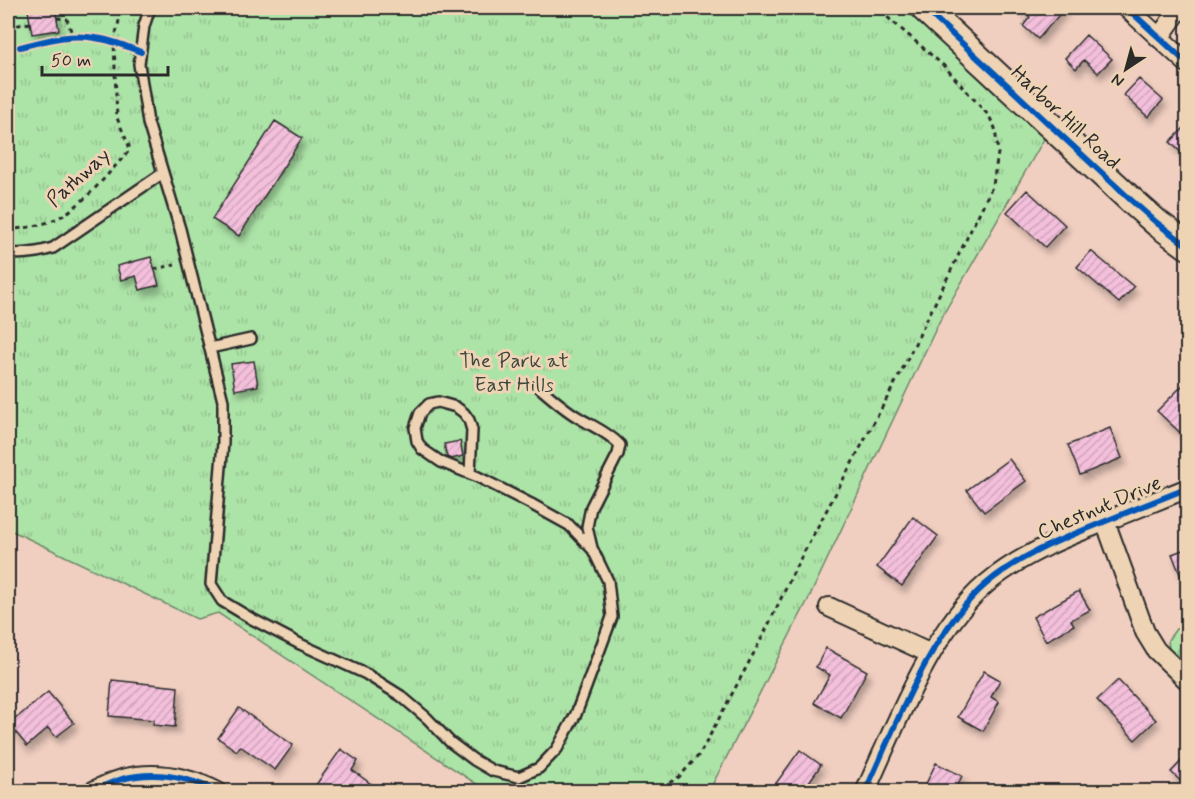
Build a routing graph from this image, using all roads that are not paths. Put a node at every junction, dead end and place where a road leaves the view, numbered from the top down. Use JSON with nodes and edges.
{"nodes":[{"id":1,"x":150,"y":8,"type":"edge"},
{"id":2,"x":924,"y":8,"type":"edge"},
{"id":3,"x":1127,"y":8,"type":"edge"},
{"id":4,"x":1180,"y":8,"type":"edge"},
{"id":5,"x":1159,"y":38,"type":"junction"},
{"id":6,"x":1188,"y":64,"type":"edge"},
{"id":7,"x":163,"y":173,"type":"junction"},
{"id":8,"x":1188,"y":246,"type":"edge"},
{"id":9,"x":8,"y":253,"type":"edge"},
{"id":10,"x":251,"y":339,"type":"dead end"},
{"id":11,"x":210,"y":348,"type":"junction"},
{"id":12,"x":539,"y":387,"type":"dead end"},
{"id":13,"x":470,"y":474,"type":"junction"},
{"id":14,"x":1188,"y":488,"type":"edge"},
{"id":15,"x":1105,"y":521,"type":"junction"},
{"id":16,"x":593,"y":550,"type":"junction"},
{"id":17,"x":829,"y":607,"type":"dead end"},
{"id":18,"x":931,"y":654,"type":"junction"},
{"id":19,"x":1188,"y":681,"type":"edge"},
{"id":20,"x":91,"y":792,"type":"edge"},
{"id":21,"x":218,"y":792,"type":"edge"},
{"id":22,"x":865,"y":792,"type":"edge"}],
"edges":[{"from":1,"to":7,"type":"lane"},
{"from":2,"to":8,"type":"street","name":"Harbor Hill Road"},
{"from":3,"to":5,"type":"street"},
{"from":4,"to":5,"type":"street"},
{"from":5,"to":6,"type":"street"},
{"from":7,"to":9,"type":"lane"},
{"from":7,"to":11,"type":"lane"},
{"from":10,"to":11,"type":"lane"},
{"from":11,"to":16,"type":"lane"},
{"from":12,"to":16,"type":"lane"},
{"from":13,"to":13,"type":"lane"},
{"from":13,"to":16,"type":"lane"},
{"from":14,"to":15,"type":"street","name":"Chestnut Drive"},
{"from":15,"to":18,"type":"street","name":"Chestnut Drive"},
{"from":15,"to":19,"type":"street"},
{"from":17,"to":18,"type":"street"},
{"from":18,"to":22,"type":"street","name":"Chestnut Drive"},
{"from":20,"to":21,"type":"street"}]}
